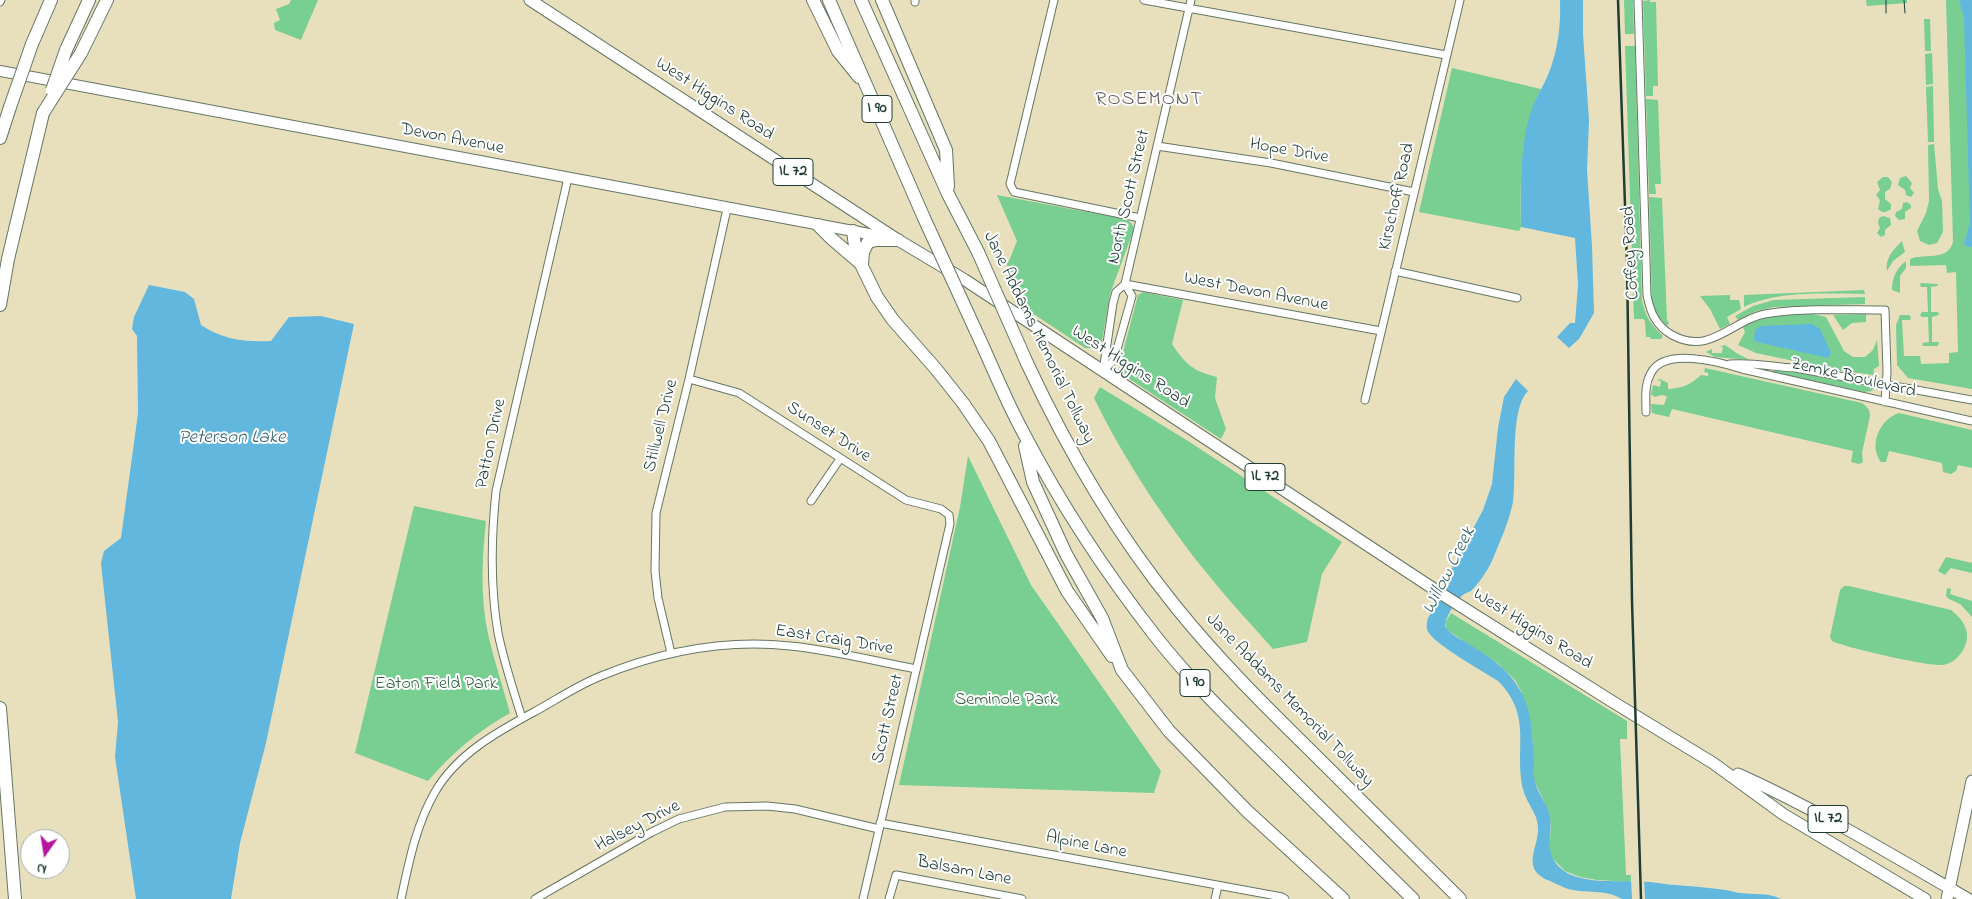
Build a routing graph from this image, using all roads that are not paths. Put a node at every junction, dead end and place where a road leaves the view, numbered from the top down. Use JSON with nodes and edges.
{"nodes":[{"id":1,"x":51,"y":0,"type":"edge"},
{"id":2,"x":89,"y":0,"type":"edge"},
{"id":3,"x":107,"y":0,"type":"edge"},
{"id":4,"x":530,"y":0,"type":"edge"},
{"id":5,"x":813,"y":0,"type":"edge"},
{"id":6,"x":829,"y":0,"type":"edge"},
{"id":7,"x":861,"y":0,"type":"edge"},
{"id":8,"x":882,"y":0,"type":"edge"},
{"id":9,"x":1054,"y":0,"type":"edge"},
{"id":10,"x":1144,"y":0,"type":"edge"},
{"id":11,"x":1191,"y":0,"type":"edge"},
{"id":12,"x":1460,"y":0,"type":"edge"},
{"id":13,"x":1638,"y":0,"type":"edge"},
{"id":14,"x":1189,"y":8,"type":"junction"},
{"id":15,"x":1446,"y":55,"type":"junction"},
{"id":16,"x":0,"y":71,"type":"edge"},
{"id":17,"x":869,"y":90,"type":"junction"},
{"id":18,"x":43,"y":113,"type":"junction"},
{"id":19,"x":0,"y":138,"type":"edge"},
{"id":20,"x":1157,"y":146,"type":"junction"},
{"id":21,"x":568,"y":178,"type":"junction"},
{"id":22,"x":1414,"y":192,"type":"junction"},
{"id":23,"x":948,"y":194,"type":"junction"},
{"id":24,"x":726,"y":209,"type":"junction"},
{"id":25,"x":853,"y":211,"type":"junction"},
{"id":26,"x":1140,"y":218,"type":"junction"},
{"id":27,"x":818,"y":225,"type":"junction"},
{"id":28,"x":853,"y":231,"type":"junction"},
{"id":29,"x":898,"y":240,"type":"junction"},
{"id":30,"x":862,"y":264,"type":"junction"},
{"id":31,"x":1395,"y":271,"type":"junction"},
{"id":32,"x":1125,"y":284,"type":"junction"},
{"id":33,"x":1517,"y":298,"type":"dead end"},
{"id":34,"x":0,"y":305,"type":"edge"},
{"id":35,"x":1381,"y":331,"type":"junction"},
{"id":36,"x":1728,"y":364,"type":"junction"},
{"id":37,"x":1103,"y":371,"type":"junction"},
{"id":38,"x":690,"y":379,"type":"junction"},
{"id":39,"x":1887,"y":385,"type":"junction"},
{"id":40,"x":1365,"y":400,"type":"dead end"},
{"id":41,"x":1972,"y":400,"type":"edge"},
{"id":42,"x":1885,"y":402,"type":"junction"},
{"id":43,"x":1646,"y":412,"type":"dead end"},
{"id":44,"x":1972,"y":421,"type":"edge"},
{"id":45,"x":1022,"y":431,"type":"junction"},
{"id":46,"x":840,"y":459,"type":"junction"},
{"id":47,"x":811,"y":501,"type":"dead end"},
{"id":48,"x":949,"y":516,"type":"joint"},
{"id":49,"x":671,"y":653,"type":"junction"},
{"id":50,"x":916,"y":669,"type":"junction"},
{"id":51,"x":1122,"y":670,"type":"junction"},
{"id":52,"x":0,"y":708,"type":"edge"},
{"id":53,"x":522,"y":718,"type":"junction"},
{"id":54,"x":1713,"y":763,"type":"junction"},
{"id":55,"x":1972,"y":781,"type":"edge"},
{"id":56,"x":880,"y":826,"type":"junction"},
{"id":57,"x":1218,"y":886,"type":"junction"},
{"id":58,"x":1948,"y":893,"type":"edge"},
{"id":59,"x":1262,"y":897,"type":"edge"},
{"id":60,"x":403,"y":898,"type":"edge"},
{"id":61,"x":15,"y":899,"type":"edge"},
{"id":62,"x":535,"y":899,"type":"edge"},
{"id":63,"x":863,"y":899,"type":"edge"},
{"id":64,"x":889,"y":899,"type":"edge"},
{"id":65,"x":1022,"y":899,"type":"edge"},
{"id":66,"x":1215,"y":899,"type":"edge"},
{"id":67,"x":1285,"y":899,"type":"edge"},
{"id":68,"x":1343,"y":899,"type":"edge"},
{"id":69,"x":1413,"y":899,"type":"edge"},
{"id":70,"x":1460,"y":899,"type":"edge"},
{"id":71,"x":1925,"y":899,"type":"edge"},
{"id":72,"x":1968,"y":899,"type":"edge"}],
"edges":[{"from":1,"to":19,"type":"highway","bridge":true},
{"from":2,"to":18,"type":"highway","bridge":true},
{"from":3,"to":18,"type":"highway","bridge":true},
{"from":4,"to":25,"type":"main road","name":"West Higgins Road","number":"IL 72"},
{"from":5,"to":17,"type":"highway"},
{"from":6,"to":17,"type":"highway","number":"I 90"},
{"from":7,"to":23,"type":"highway","name":"Jane Addams Memorial Tollway","number":"I 90"},
{"from":8,"to":23,"type":"highway"},
{"from":9,"to":26,"type":"street"},
{"from":10,"to":14,"type":"street"},
{"from":11,"to":14,"type":"street","name":"North Scott Street"},
{"from":12,"to":15,"type":"street","name":"Kirschoff Road"},
{"from":13,"to":39,"type":"street","name":"Coffey Road"},
{"from":14,"to":15,"type":"street"},
{"from":14,"to":20,"type":"street","name":"North Scott Street"},
{"from":15,"to":22,"type":"street","name":"Kirschoff Road"},
{"from":16,"to":21,"type":"main road","name":"Devon Avenue"},
{"from":17,"to":45,"type":"highway","number":"I 90","bridge":true},
{"from":18,"to":34,"type":"highway"},
{"from":20,"to":22,"type":"street","name":"Hope Drive"},
{"from":20,"to":26,"type":"street","name":"North Scott Street"},
{"from":21,"to":24,"type":"main road","name":"Devon Avenue"},
{"from":21,"to":53,"type":"street","name":"Patton Drive"},
{"from":22,"to":31,"type":"street","name":"Kirschoff Road"},
{"from":23,"to":70,"type":"highway","name":"Jane Addams Memorial Tollway","number":"I 90","bridge":true},
{"from":24,"to":27,"type":"main road","name":"Devon Avenue"},
{"from":24,"to":38,"type":"street","name":"Stillwell Drive"},
{"from":25,"to":28,"type":"main road"},
{"from":25,"to":29,"type":"main road","name":"West Higgins Road","number":"IL 72"},
{"from":26,"to":32,"type":"street","name":"North Scott Street"},
{"from":27,"to":28,"type":"main road","name":"Devon Avenue"},
{"from":27,"to":30,"type":"highway"},
{"from":28,"to":29,"type":"main road","name":"Devon Avenue"},
{"from":28,"to":30,"type":"highway"},
{"from":29,"to":30,"type":"highway"},
{"from":29,"to":37,"type":"main road","name":"West Higgins Road","number":"IL 72"},
{"from":30,"to":51,"type":"highway"},
{"from":31,"to":33,"type":"street"},
{"from":31,"to":35,"type":"street","name":"Kirschoff Road"},
{"from":32,"to":35,"type":"street","name":"West Devon Avenue"},
{"from":32,"to":37,"type":"street","name":"North Scott Street"},
{"from":32,"to":37,"type":"street","name":"North Scott Street"},
{"from":35,"to":40,"type":"street","name":"Kirschoff Road"},
{"from":36,"to":39,"type":"street","name":"Zemke Boulevard"},
{"from":36,"to":42,"type":"street","name":"Zemke Boulevard"},
{"from":36,"to":43,"type":"street","name":"Zemke Boulevard"},
{"from":37,"to":54,"type":"main road","name":"West Higgins Road","number":"IL 72"},
{"from":38,"to":46,"type":"street","name":"Sunset Drive"},
{"from":38,"to":49,"type":"street","name":"Stillwell Drive"},
{"from":39,"to":41,"type":"street","name":"Zemke Boulevard"},
{"from":39,"to":42,"type":"street"},
{"from":42,"to":44,"type":"street","name":"Zemke Boulevard"},
{"from":45,"to":51,"type":"highway","number":"I 90"},
{"from":45,"to":69,"type":"highway","number":"I 90"},
{"from":46,"to":47,"type":"street"},
{"from":46,"to":48,"type":"street","name":"Sunset Drive"},
{"from":48,"to":50,"type":"street","name":"Scott Street"},
{"from":49,"to":50,"type":"street","name":"East Craig Drive"},
{"from":49,"to":53,"type":"street","name":"East Craig Drive"},
{"from":50,"to":56,"type":"street","name":"Scott Street"},
{"from":51,"to":68,"type":"highway","number":"I 90"},
{"from":52,"to":61,"type":"highway"},
{"from":53,"to":60,"type":"street","name":"East Craig Drive"},
{"from":54,"to":58,"type":"main road","name":"West Higgins Road","number":"IL 72"},
{"from":54,"to":71,"type":"main road","name":"West Higgins Road","number":"IL 72"},
{"from":55,"to":58,"type":"main road"},
{"from":56,"to":57,"type":"street","name":"Alpine Lane"},
{"from":56,"to":62,"type":"street","name":"Halsey Drive"},
{"from":56,"to":63,"type":"street","name":"Scott Street"},
{"from":57,"to":59,"type":"street","name":"Alpine Lane"},
{"from":57,"to":66,"type":"street"},
{"from":58,"to":72,"type":"main road","name":"West Higgins Road","number":"IL 72"},
{"from":59,"to":67,"type":"street","name":"Alpine Lane"},
{"from":64,"to":65,"type":"street","name":"Balsam Lane"}]}
